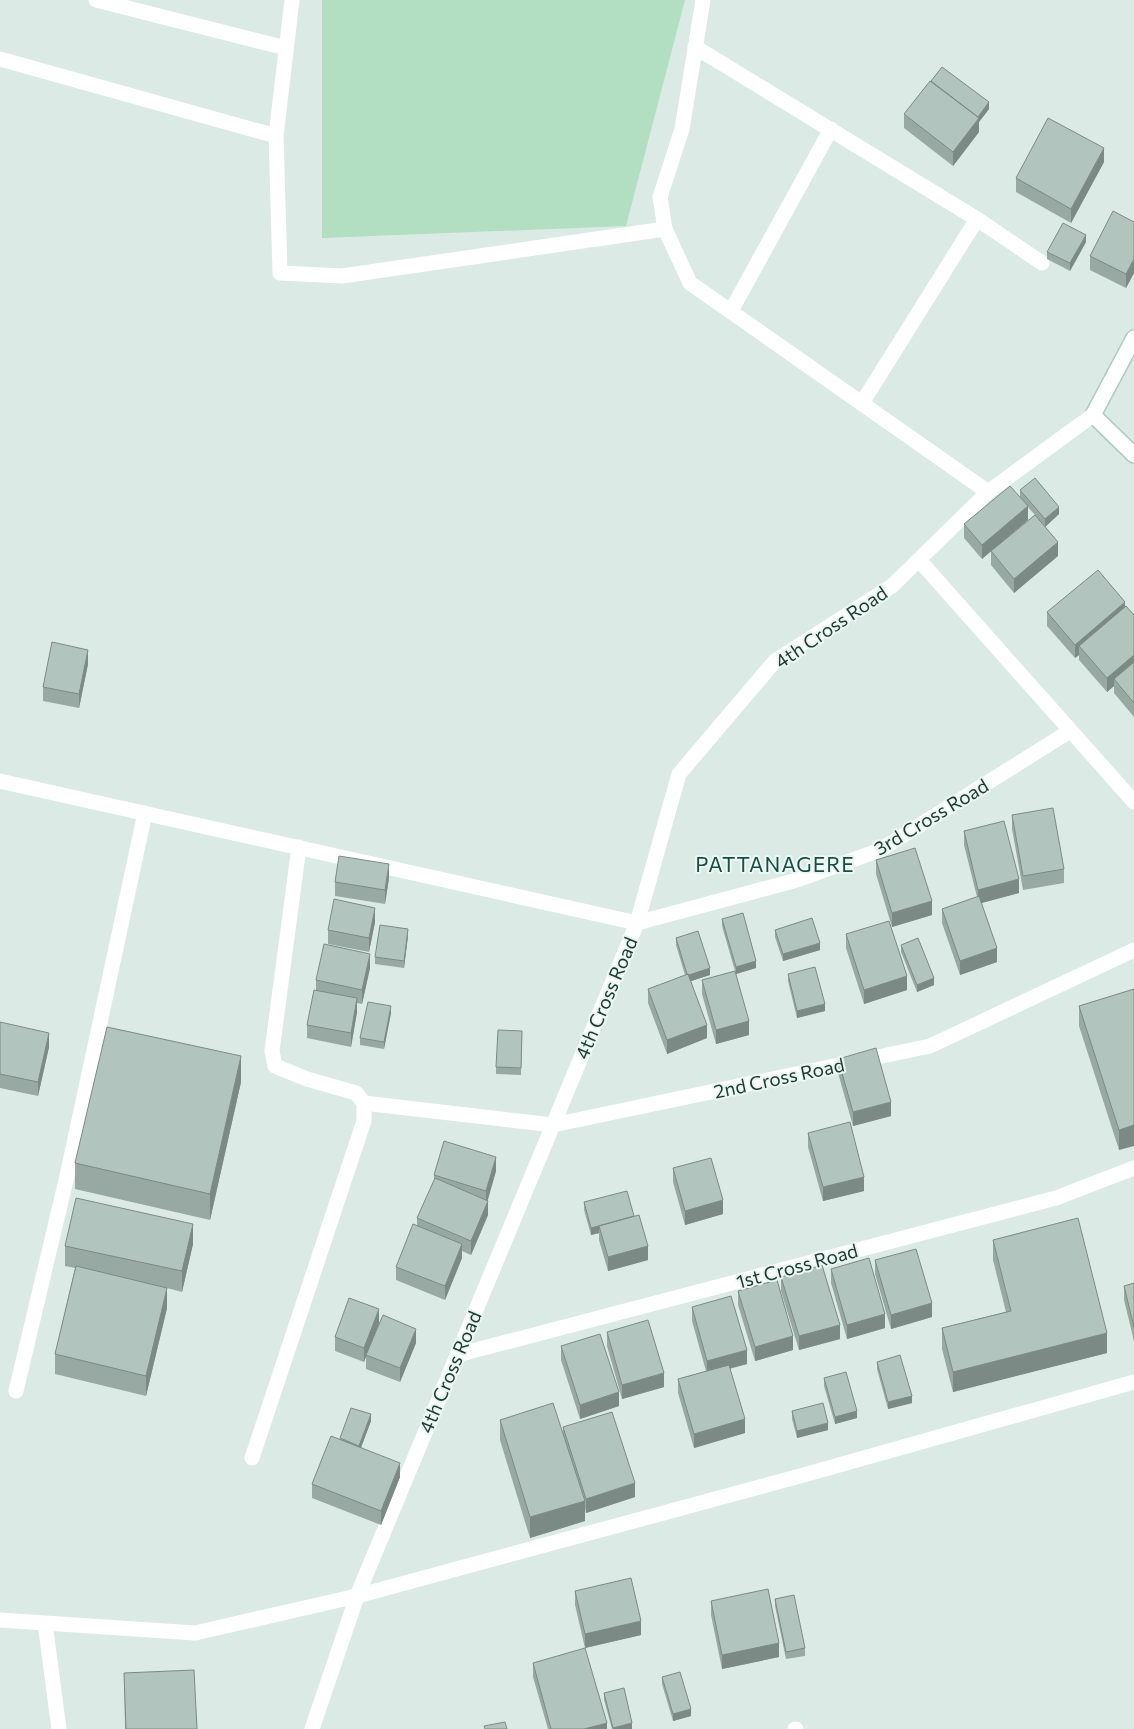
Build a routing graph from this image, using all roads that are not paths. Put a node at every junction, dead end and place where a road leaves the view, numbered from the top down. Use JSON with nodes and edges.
{"nodes":[{"id":1,"x":96,"y":0,"type":"edge"},
{"id":2,"x":292,"y":0,"type":"edge"},
{"id":3,"x":703,"y":0,"type":"edge"},
{"id":4,"x":695,"y":47,"type":"junction"},
{"id":5,"x":286,"y":48,"type":"junction"},
{"id":6,"x":0,"y":58,"type":"edge"},
{"id":7,"x":831,"y":129,"type":"junction"},
{"id":8,"x":276,"y":136,"type":"junction"},
{"id":9,"x":977,"y":219,"type":"junction"},
{"id":10,"x":665,"y":229,"type":"junction"},
{"id":11,"x":1042,"y":263,"type":"dead end"},
{"id":12,"x":731,"y":311,"type":"junction"},
{"id":13,"x":1134,"y":338,"type":"edge"},
{"id":14,"x":862,"y":403,"type":"junction"},
{"id":15,"x":1093,"y":415,"type":"junction"},
{"id":16,"x":1134,"y":455,"type":"edge"},
{"id":17,"x":988,"y":492,"type":"junction"},
{"id":18,"x":918,"y":560,"type":"junction"},
{"id":19,"x":1070,"y":730,"type":"junction"},
{"id":20,"x":0,"y":781,"type":"edge"},
{"id":21,"x":1134,"y":802,"type":"edge"},
{"id":22,"x":145,"y":813,"type":"junction"},
{"id":23,"x":299,"y":847,"type":"junction"},
{"id":24,"x":637,"y":923,"type":"junction"},
{"id":25,"x":1134,"y":950,"type":"edge"},
{"id":26,"x":364,"y":1103,"type":"junction"},
{"id":27,"x":553,"y":1125,"type":"junction"},
{"id":28,"x":1134,"y":1168,"type":"edge"},
{"id":29,"x":458,"y":1355,"type":"junction"},
{"id":30,"x":1134,"y":1382,"type":"edge"},
{"id":31,"x":16,"y":1391,"type":"dead end"},
{"id":32,"x":252,"y":1458,"type":"dead end"},
{"id":33,"x":357,"y":1596,"type":"junction"},
{"id":34,"x":0,"y":1620,"type":"edge"},
{"id":35,"x":45,"y":1623,"type":"junction"},
{"id":36,"x":59,"y":1729,"type":"edge"},
{"id":37,"x":312,"y":1729,"type":"edge"}],
"edges":[{"from":1,"to":5,"type":"street"},
{"from":2,"to":5,"type":"street"},
{"from":3,"to":4,"type":"street"},
{"from":4,"to":7,"type":"street"},
{"from":4,"to":10,"type":"street"},
{"from":5,"to":8,"type":"street"},
{"from":6,"to":8,"type":"street"},
{"from":7,"to":9,"type":"street"},
{"from":7,"to":12,"type":"street"},
{"from":8,"to":10,"type":"street"},
{"from":9,"to":11,"type":"street"},
{"from":9,"to":14,"type":"street"},
{"from":10,"to":12,"type":"street"},
{"from":12,"to":14,"type":"street"},
{"from":13,"to":15,"type":"street"},
{"from":14,"to":17,"type":"street"},
{"from":15,"to":16,"type":"street"},
{"from":15,"to":17,"type":"street","name":"4th Cross Road"},
{"from":17,"to":18,"type":"street","name":"4th Cross Road"},
{"from":18,"to":19,"type":"street"},
{"from":18,"to":24,"type":"street","name":"4th Cross Road"},
{"from":19,"to":21,"type":"street"},
{"from":19,"to":24,"type":"street","name":"3rd Cross Road"},
{"from":20,"to":22,"type":"street"},
{"from":22,"to":23,"type":"street"},
{"from":22,"to":31,"type":"street"},
{"from":23,"to":24,"type":"street"},
{"from":23,"to":26,"type":"street"},
{"from":24,"to":27,"type":"street","name":"4th Cross Road"},
{"from":25,"to":27,"type":"street","name":"2nd Cross Road"},
{"from":26,"to":27,"type":"street","name":"2nd Cross Road"},
{"from":26,"to":32,"type":"street"},
{"from":27,"to":29,"type":"street","name":"4th Cross Road"},
{"from":28,"to":29,"type":"street","name":"1st Cross Road"},
{"from":29,"to":33,"type":"street","name":"4th Cross Road"},
{"from":30,"to":33,"type":"street"},
{"from":33,"to":35,"type":"street"},
{"from":33,"to":37,"type":"street","name":"4th Cross Road"},
{"from":34,"to":35,"type":"street"},
{"from":35,"to":36,"type":"street"}]}
